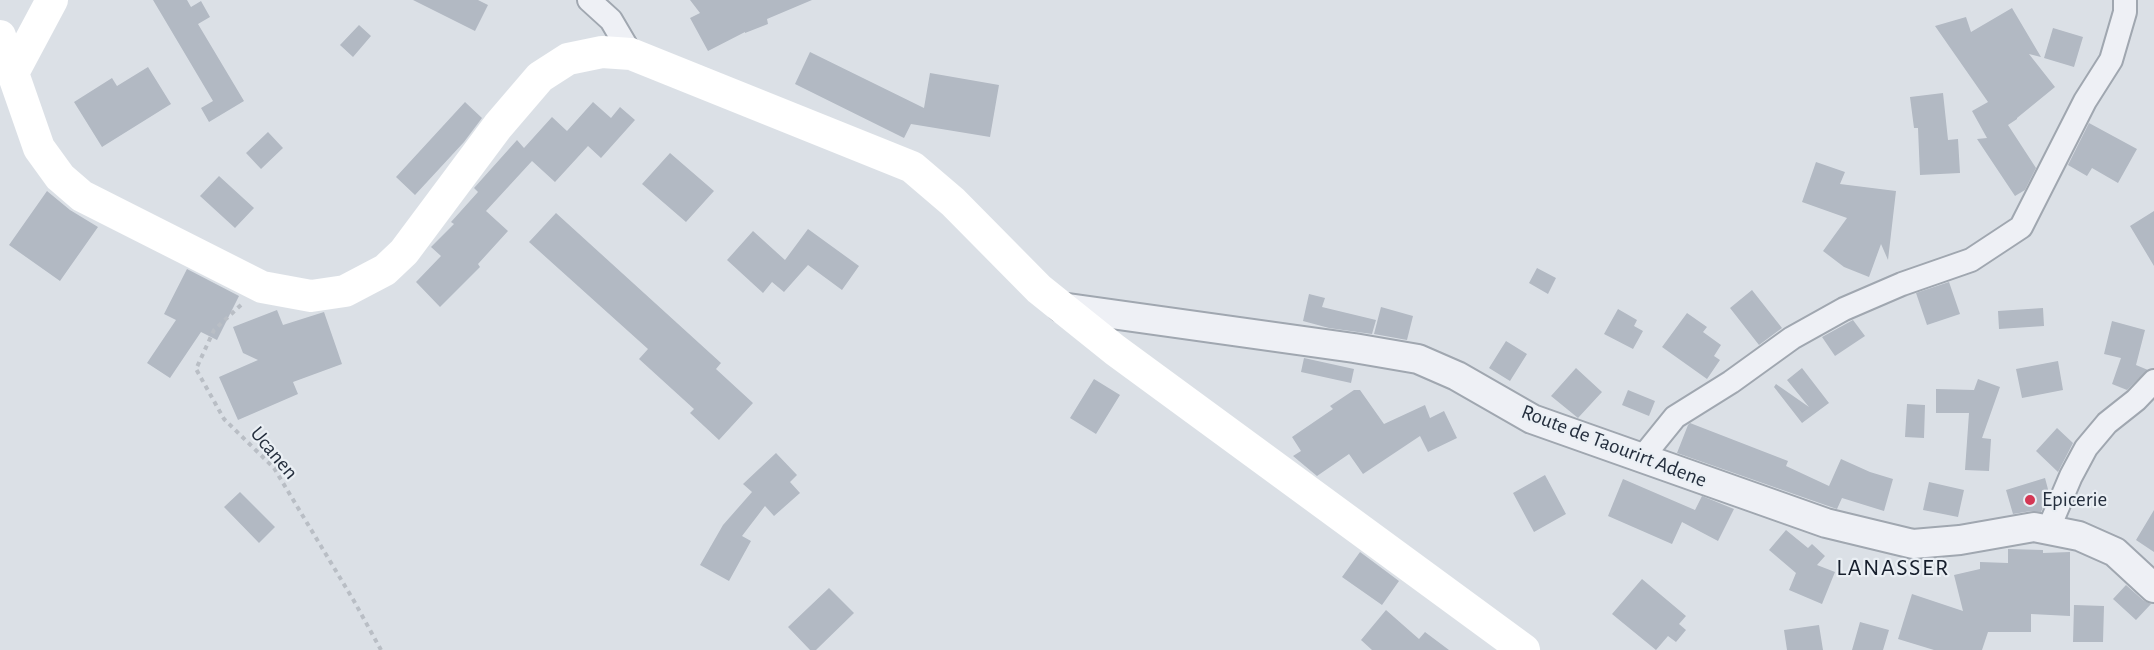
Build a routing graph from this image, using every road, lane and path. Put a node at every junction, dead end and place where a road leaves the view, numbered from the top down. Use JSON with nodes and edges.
{"nodes":[{"id":1,"x":51,"y":0,"type":"edge"},
{"id":2,"x":589,"y":0,"type":"edge"},
{"id":3,"x":2124,"y":0,"type":"edge"},
{"id":4,"x":0,"y":36,"type":"edge"},
{"id":5,"x":631,"y":54,"type":"junction"},
{"id":6,"x":13,"y":74,"type":"junction"},
{"id":7,"x":262,"y":287,"type":"junction"},
{"id":8,"x":1061,"y":307,"type":"junction"},
{"id":9,"x":2154,"y":381,"type":"edge"},
{"id":10,"x":1641,"y":459,"type":"junction"},
{"id":11,"x":2049,"y":530,"type":"junction"},
{"id":12,"x":2154,"y":588,"type":"edge"},
{"id":13,"x":381,"y":650,"type":"edge"},
{"id":14,"x":1524,"y":650,"type":"edge"}],
"edges":[{"from":1,"to":6,"type":"main road"},
{"from":2,"to":5,"type":"street"},
{"from":3,"to":10,"type":"street"},
{"from":4,"to":6,"type":"main road"},
{"from":5,"to":7,"type":"main road"},
{"from":5,"to":8,"type":"main road"},
{"from":6,"to":7,"type":"main road"},
{"from":7,"to":13,"type":"path","name":"Ucanen"},
{"from":8,"to":10,"type":"street","name":"Route de Taourirt Adene"},
{"from":8,"to":14,"type":"main road"},
{"from":9,"to":11,"type":"street"},
{"from":10,"to":11,"type":"street","name":"Route de Taourirt Adene"},
{"from":11,"to":12,"type":"street","name":"Route de Taourirt Adene"}]}
